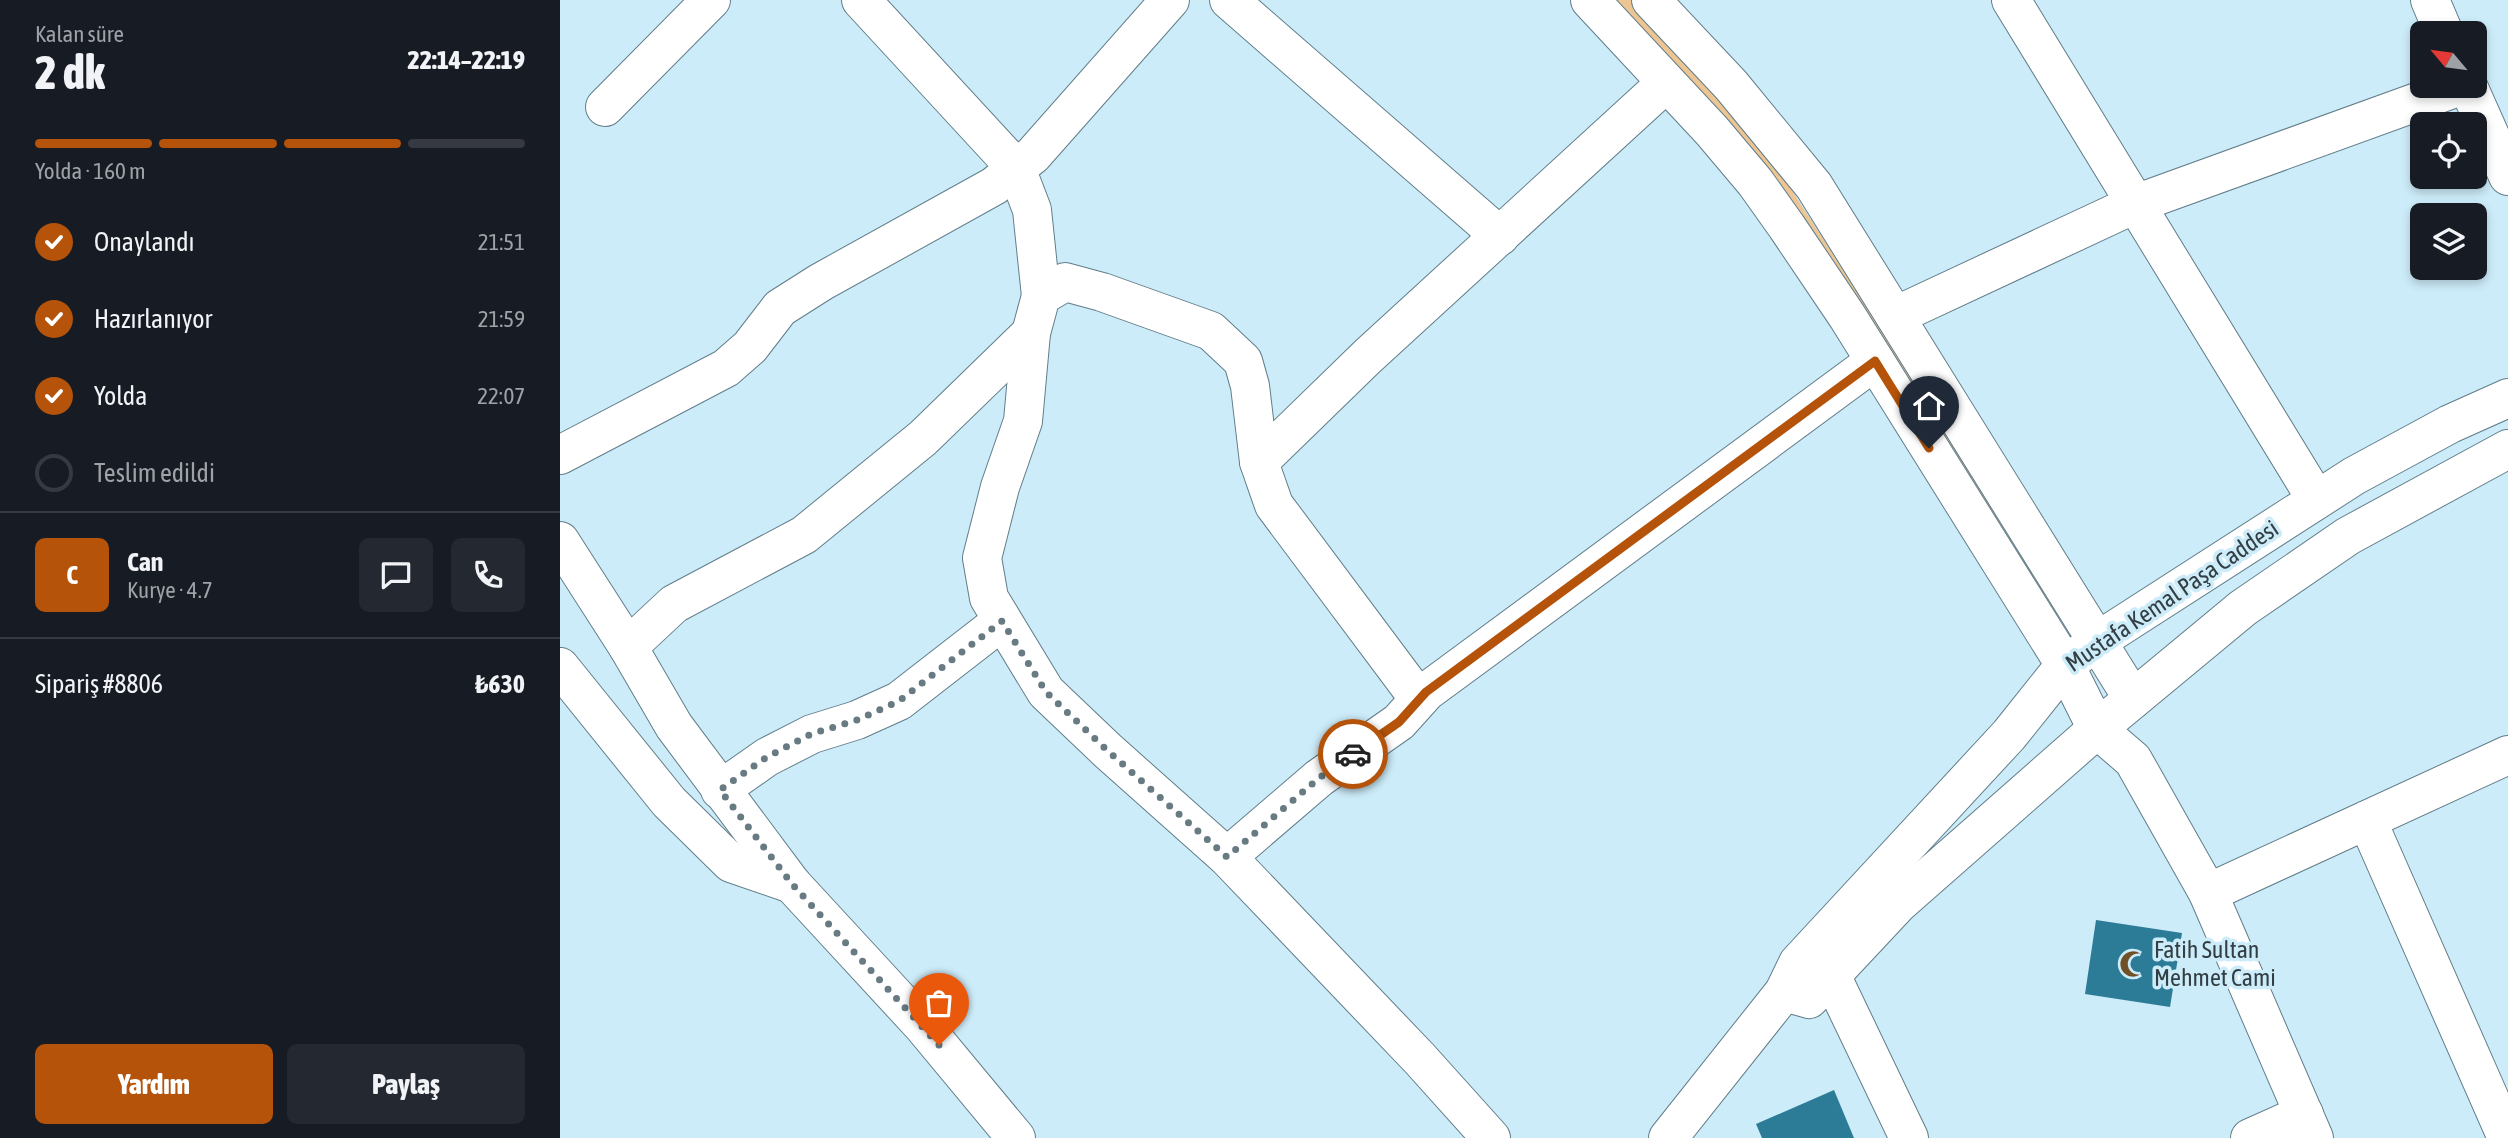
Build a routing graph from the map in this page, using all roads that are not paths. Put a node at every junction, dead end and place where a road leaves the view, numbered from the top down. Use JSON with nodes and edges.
{"nodes":[{"id":1,"x":711,"y":0,"type":"edge"},
{"id":2,"x":861,"y":0,"type":"edge"},
{"id":3,"x":1170,"y":0,"type":"edge"},
{"id":4,"x":1229,"y":0,"type":"edge"},
{"id":5,"x":1590,"y":0,"type":"edge"},
{"id":6,"x":1651,"y":0,"type":"edge"},
{"id":7,"x":2011,"y":0,"type":"edge"},
{"id":8,"x":2430,"y":0,"type":"edge"},
{"id":9,"x":2439,"y":21,"type":"edge"},
{"id":10,"x":1666,"y":83,"type":"junction"},
{"id":11,"x":2428,"y":98,"type":"edge"},
{"id":12,"x":2473,"y":98,"type":"edge"},
{"id":13,"x":605,"y":107,"type":"dead end"},
{"id":14,"x":1016,"y":168,"type":"junction"},
{"id":15,"x":2508,"y":176,"type":"edge"},
{"id":16,"x":2135,"y":204,"type":"junction"},
{"id":17,"x":1500,"y":236,"type":"junction"},
{"id":18,"x":1041,"y":296,"type":"junction"},
{"id":19,"x":1895,"y":316,"type":"junction"},
{"id":20,"x":1031,"y":334,"type":"junction"},
{"id":21,"x":1875,"y":361,"type":"junction"},
{"id":22,"x":2508,"y":398,"type":"edge"},
{"id":23,"x":2508,"y":449,"type":"edge"},
{"id":24,"x":560,"y":455,"type":"edge"},
{"id":25,"x":1259,"y":462,"type":"junction"},
{"id":26,"x":2316,"y":499,"type":"junction"},
{"id":27,"x":560,"y":541,"type":"edge"},
{"id":28,"x":1002,"y":621,"type":"junction"},
{"id":29,"x":2099,"y":640,"type":"junction"},
{"id":30,"x":628,"y":647,"type":"junction"},
{"id":31,"x":2065,"y":666,"type":"junction"},
{"id":32,"x":560,"y":667,"type":"edge"},
{"id":33,"x":1419,"y":699,"type":"junction"},
{"id":34,"x":2133,"y":699,"type":"junction"},
{"id":35,"x":2097,"y":729,"type":"junction"},
{"id":36,"x":2508,"y":755,"type":"edge"},
{"id":37,"x":2133,"y":760,"type":"junction"},
{"id":38,"x":720,"y":790,"type":"junction"},
{"id":39,"x":2367,"y":820,"type":"junction"},
{"id":40,"x":1227,"y":857,"type":"junction"},
{"id":41,"x":792,"y":884,"type":"junction"},
{"id":42,"x":2207,"y":893,"type":"junction"},
{"id":43,"x":1831,"y":975,"type":"junction"},
{"id":44,"x":1784,"y":992,"type":"junction"},
{"id":45,"x":2309,"y":1126,"type":"edge"},
{"id":46,"x":1016,"y":1138,"type":"edge"},
{"id":47,"x":1491,"y":1138,"type":"edge"},
{"id":48,"x":1668,"y":1138,"type":"edge"},
{"id":49,"x":1909,"y":1138,"type":"edge"},
{"id":50,"x":2250,"y":1138,"type":"edge"},
{"id":51,"x":2507,"y":1138,"type":"edge"}],
"edges":[{"from":1,"to":13,"type":"street"},
{"from":2,"to":14,"type":"street"},
{"from":3,"to":14,"type":"street"},
{"from":4,"to":17,"type":"street"},
{"from":5,"to":10,"type":"street"},
{"from":6,"to":19,"type":"street"},
{"from":7,"to":16,"type":"street"},
{"from":8,"to":9,"type":"street"},
{"from":10,"to":17,"type":"street"},
{"from":10,"to":21,"type":"street"},
{"from":11,"to":16,"type":"street"},
{"from":12,"to":15,"type":"street"},
{"from":14,"to":18,"type":"street"},
{"from":14,"to":24,"type":"street"},
{"from":16,"to":19,"type":"street"},
{"from":16,"to":26,"type":"street"},
{"from":17,"to":25,"type":"street"},
{"from":18,"to":20,"type":"street"},
{"from":18,"to":25,"type":"street"},
{"from":19,"to":29,"type":"street"},
{"from":20,"to":28,"type":"street"},
{"from":20,"to":30,"type":"street"},
{"from":21,"to":31,"type":"street"},
{"from":21,"to":33,"type":"street"},
{"from":22,"to":26,"type":"street","name":"Mustafa Kemal Paşa Caddesi"},
{"from":23,"to":34,"type":"street","name":"Mustafa Kemal Paşa Caddesi"},
{"from":25,"to":33,"type":"street"},
{"from":26,"to":29,"type":"street","name":"Mustafa Kemal Paşa Caddesi"},
{"from":27,"to":30,"type":"street"},
{"from":28,"to":38,"type":"street"},
{"from":28,"to":40,"type":"street"},
{"from":29,"to":31,"type":"street","name":"Mustafa Kemal Paşa Caddesi"},
{"from":29,"to":34,"type":"street"},
{"from":30,"to":38,"type":"street"},
{"from":31,"to":35,"type":"street"},
{"from":31,"to":44,"type":"street","name":"Mustafa Kemal Paşa Caddesi"},
{"from":32,"to":41,"type":"street"},
{"from":33,"to":40,"type":"street"},
{"from":34,"to":35,"type":"street","name":"Mustafa Kemal Paşa Caddesi"},
{"from":34,"to":37,"type":"street"},
{"from":35,"to":37,"type":"street"},
{"from":35,"to":43,"type":"street","name":"Mustafa Kemal Paşa Caddesi"},
{"from":36,"to":39,"type":"street"},
{"from":37,"to":42,"type":"street"},
{"from":38,"to":41,"type":"street"},
{"from":39,"to":42,"type":"street"},
{"from":39,"to":51,"type":"street"},
{"from":40,"to":47,"type":"street"},
{"from":41,"to":46,"type":"street"},
{"from":42,"to":45,"type":"street"},
{"from":43,"to":44,"type":"street","name":"Mustafa Kemal Paşa Caddesi"},
{"from":43,"to":49,"type":"street"},
{"from":44,"to":48,"type":"street","name":"Mustafa Kemal Paşa Caddesi"},
{"from":45,"to":50,"type":"street"}]}
